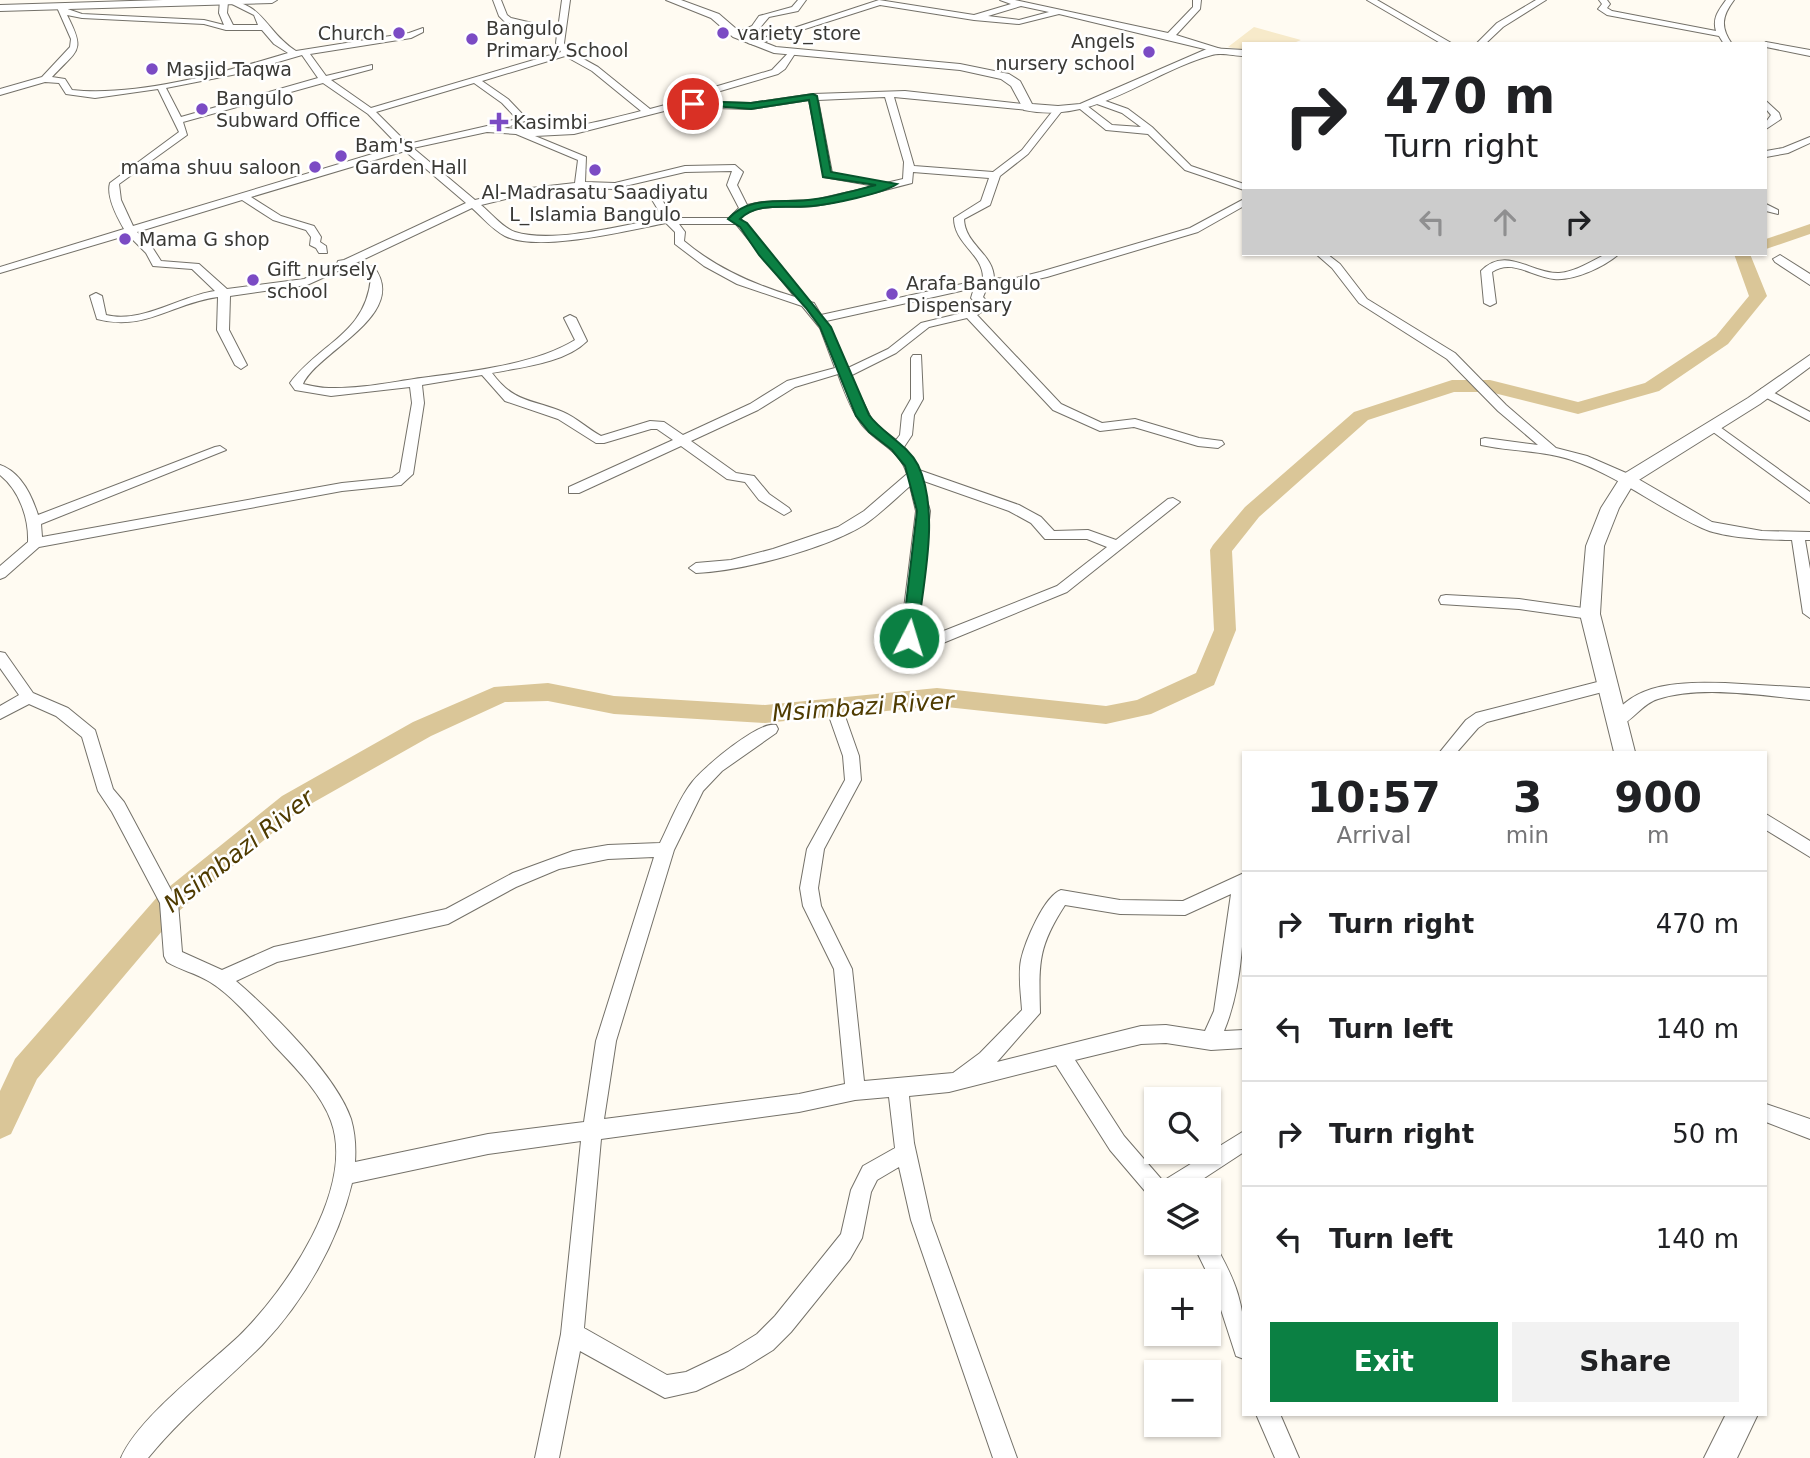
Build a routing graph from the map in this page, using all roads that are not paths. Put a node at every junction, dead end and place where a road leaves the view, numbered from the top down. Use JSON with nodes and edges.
{"nodes":[{"id":1,"x":272,"y":0,"type":"edge"},
{"id":2,"x":496,"y":0,"type":"edge"},
{"id":3,"x":566,"y":0,"type":"edge"},
{"id":4,"x":802,"y":0,"type":"edge"},
{"id":5,"x":1004,"y":0,"type":"edge"},
{"id":6,"x":1197,"y":0,"type":"edge"},
{"id":7,"x":1371,"y":0,"type":"edge"},
{"id":8,"x":1542,"y":0,"type":"edge"},
{"id":9,"x":1603,"y":0,"type":"edge"},
{"id":10,"x":1730,"y":0,"type":"edge"},
{"id":11,"x":226,"y":1,"type":"edge"},
{"id":12,"x":678,"y":1,"type":"edge"},
{"id":13,"x":885,"y":2,"type":"edge"},
{"id":14,"x":1021,"y":4,"type":"junction"},
{"id":15,"x":0,"y":8,"type":"edge"},
{"id":16,"x":60,"y":9,"type":"junction"},
{"id":17,"x":1058,"y":12,"type":"junction"},
{"id":18,"x":974,"y":18,"type":"junction"},
{"id":19,"x":262,"y":27,"type":"junction"},
{"id":20,"x":230,"y":28,"type":"junction"},
{"id":21,"x":420,"y":30,"type":"dead end"},
{"id":22,"x":561,"y":32,"type":"junction"},
{"id":23,"x":1719,"y":34,"type":"junction"},
{"id":24,"x":737,"y":35,"type":"junction"},
{"id":25,"x":1170,"y":36,"type":"junction"},
{"id":26,"x":1445,"y":42,"type":"edge"},
{"id":27,"x":1482,"y":42,"type":"edge"},
{"id":28,"x":1726,"y":42,"type":"edge"},
{"id":29,"x":752,"y":43,"type":"junction"},
{"id":30,"x":1767,"y":45,"type":"edge"},
{"id":31,"x":1217,"y":49,"type":"junction"},
{"id":32,"x":792,"y":52,"type":"junction"},
{"id":33,"x":299,"y":53,"type":"junction"},
{"id":34,"x":566,"y":53,"type":"junction"},
{"id":35,"x":1810,"y":53,"type":"edge"},
{"id":36,"x":1242,"y":54,"type":"edge"},
{"id":37,"x":369,"y":67,"type":"dead end"},
{"id":38,"x":45,"y":79,"type":"junction"},
{"id":39,"x":325,"y":80,"type":"junction"},
{"id":40,"x":475,"y":80,"type":"junction"},
{"id":41,"x":161,"y":86,"type":"junction"},
{"id":42,"x":0,"y":92,"type":"edge"},
{"id":43,"x":889,"y":94,"type":"junction"},
{"id":44,"x":813,"y":96,"type":"junction"},
{"id":45,"x":1100,"y":102,"type":"junction"},
{"id":46,"x":693,"y":104,"type":"junction"},
{"id":47,"x":1767,"y":105,"type":"edge"},
{"id":48,"x":1028,"y":107,"type":"junction"},
{"id":49,"x":1083,"y":107,"type":"junction"},
{"id":50,"x":1058,"y":110,"type":"junction"},
{"id":51,"x":369,"y":111,"type":"junction"},
{"id":52,"x":648,"y":112,"type":"junction"},
{"id":53,"x":179,"y":120,"type":"junction"},
{"id":54,"x":1767,"y":125,"type":"edge"},
{"id":55,"x":487,"y":129,"type":"junction"},
{"id":56,"x":1149,"y":130,"type":"junction"},
{"id":57,"x":519,"y":132,"type":"junction"},
{"id":58,"x":1810,"y":140,"type":"edge"},
{"id":59,"x":1767,"y":142,"type":"edge"},
{"id":60,"x":406,"y":147,"type":"junction"},
{"id":61,"x":1785,"y":151,"type":"junction"},
{"id":62,"x":1767,"y":154,"type":"edge"},
{"id":63,"x":910,"y":169,"type":"junction"},
{"id":64,"x":995,"y":174,"type":"junction"},
{"id":65,"x":650,"y":178,"type":"junction"},
{"id":66,"x":892,"y":184,"type":"junction"},
{"id":67,"x":580,"y":185,"type":"junction"},
{"id":68,"x":615,"y":186,"type":"junction"},
{"id":69,"x":1242,"y":186,"type":"edge"},
{"id":70,"x":654,"y":195,"type":"junction"},
{"id":71,"x":242,"y":196,"type":"junction"},
{"id":72,"x":1242,"y":203,"type":"edge"},
{"id":73,"x":472,"y":204,"type":"junction"},
{"id":74,"x":744,"y":209,"type":"junction"},
{"id":75,"x":733,"y":219,"type":"junction"},
{"id":76,"x":669,"y":221,"type":"junction"},
{"id":77,"x":130,"y":230,"type":"junction"},
{"id":78,"x":323,"y":251,"type":"dead end"},
{"id":79,"x":1324,"y":256,"type":"edge"},
{"id":80,"x":1609,"y":256,"type":"edge"},
{"id":81,"x":1780,"y":259,"type":"dead end"},
{"id":82,"x":342,"y":263,"type":"junction"},
{"id":83,"x":0,"y":270,"type":"edge"},
{"id":84,"x":1810,"y":281,"type":"edge"},
{"id":85,"x":984,"y":282,"type":"junction"},
{"id":86,"x":224,"y":293,"type":"junction"},
{"id":87,"x":96,"y":296,"type":"dead end"},
{"id":88,"x":1489,"y":303,"type":"dead end"},
{"id":89,"x":810,"y":305,"type":"junction"},
{"id":90,"x":970,"y":314,"type":"junction"},
{"id":91,"x":570,"y":318,"type":"dead end"},
{"id":92,"x":819,"y":319,"type":"junction"},
{"id":93,"x":917,"y":358,"type":"dead end"},
{"id":94,"x":1810,"y":360,"type":"edge"},
{"id":95,"x":241,"y":365,"type":"dead end"},
{"id":96,"x":485,"y":371,"type":"junction"},
{"id":97,"x":844,"y":371,"type":"junction"},
{"id":98,"x":416,"y":382,"type":"junction"},
{"id":99,"x":1765,"y":392,"type":"junction"},
{"id":100,"x":1810,"y":417,"type":"edge"},
{"id":101,"x":1713,"y":426,"type":"junction"},
{"id":102,"x":680,"y":439,"type":"junction"},
{"id":103,"x":1485,"y":442,"type":"dead end"},
{"id":104,"x":1218,"y":444,"type":"dead end"},
{"id":105,"x":897,"y":447,"type":"junction"},
{"id":106,"x":220,"y":450,"type":"dead end"},
{"id":107,"x":1551,"y":451,"type":"junction"},
{"id":108,"x":0,"y":469,"type":"edge"},
{"id":109,"x":914,"y":473,"type":"junction"},
{"id":110,"x":1628,"y":479,"type":"junction"},
{"id":111,"x":574,"y":490,"type":"dead end"},
{"id":112,"x":1810,"y":499,"type":"edge"},
{"id":113,"x":1173,"y":502,"type":"dead end"},
{"id":114,"x":785,"y":511,"type":"dead end"},
{"id":115,"x":36,"y":522,"type":"junction"},
{"id":116,"x":1804,"y":536,"type":"edge"},
{"id":117,"x":35,"y":543,"type":"junction"},
{"id":118,"x":1119,"y":546,"type":"junction"},
{"id":119,"x":696,"y":568,"type":"dead end"},
{"id":120,"x":715,"y":569,"type":"junction"},
{"id":121,"x":0,"y":574,"type":"edge"},
{"id":122,"x":701,"y":584,"type":"dead end"},
{"id":123,"x":1446,"y":600,"type":"dead end"},
{"id":124,"x":1810,"y":613,"type":"edge"},
{"id":125,"x":1590,"y":614,"type":"junction"},
{"id":126,"x":0,"y":657,"type":"edge"},
{"id":127,"x":1609,"y":685,"type":"junction"},
{"id":128,"x":1810,"y":694,"type":"edge"},
{"id":129,"x":28,"y":696,"type":"junction"},
{"id":130,"x":0,"y":713,"type":"edge"},
{"id":131,"x":838,"y":719,"type":"dead end"},
{"id":132,"x":1618,"y":720,"type":"junction"},
{"id":133,"x":770,"y":729,"type":"dead end"},
{"id":134,"x":1449,"y":751,"type":"edge"},
{"id":135,"x":1625,"y":751,"type":"edge"},
{"id":136,"x":1767,"y":822,"type":"edge"},
{"id":137,"x":666,"y":850,"type":"junction"},
{"id":138,"x":1810,"y":850,"type":"edge"},
{"id":139,"x":1242,"y":881,"type":"edge"},
{"id":140,"x":220,"y":979,"type":"junction"},
{"id":141,"x":1242,"y":1039,"type":"edge"},
{"id":142,"x":1211,"y":1041,"type":"junction"},
{"id":143,"x":1062,"y":1057,"type":"junction"},
{"id":144,"x":949,"y":1083,"type":"junction"},
{"id":145,"x":898,"y":1089,"type":"junction"},
{"id":146,"x":855,"y":1091,"type":"junction"},
{"id":147,"x":1767,"y":1113,"type":"edge"},
{"id":148,"x":1810,"y":1129,"type":"edge"},
{"id":149,"x":593,"y":1132,"type":"junction"},
{"id":150,"x":1242,"y":1141,"type":"edge"},
{"id":151,"x":905,"y":1153,"type":"junction"},
{"id":152,"x":344,"y":1175,"type":"junction"},
{"id":153,"x":1147,"y":1178,"type":"edge"},
{"id":154,"x":1186,"y":1178,"type":"edge"},
{"id":155,"x":1209,"y":1255,"type":"edge"},
{"id":156,"x":572,"y":1334,"type":"junction"},
{"id":157,"x":1242,"y":1342,"type":"edge"},
{"id":158,"x":1269,"y":1416,"type":"edge"},
{"id":159,"x":1742,"y":1416,"type":"edge"},
{"id":160,"x":132,"y":1458,"type":"edge"},
{"id":161,"x":547,"y":1458,"type":"edge"},
{"id":162,"x":1005,"y":1458,"type":"edge"},
{"id":163,"x":1287,"y":1458,"type":"edge"},
{"id":164,"x":1720,"y":1458,"type":"edge"}],
"edges":[{"from":1,"to":11,"type":"street"},
{"from":2,"to":22,"type":"street"},
{"from":3,"to":22,"type":"street"},
{"from":4,"to":24,"type":"street"},
{"from":5,"to":14,"type":"street"},
{"from":6,"to":25,"type":"street"},
{"from":7,"to":26,"type":"street"},
{"from":8,"to":27,"type":"street"},
{"from":9,"to":23,"type":"street"},
{"from":10,"to":23,"type":"street"},
{"from":11,"to":16,"type":"street"},
{"from":11,"to":19,"type":"street"},
{"from":11,"to":20,"type":"street"},
{"from":12,"to":24,"type":"street"},
{"from":13,"to":18,"type":"street"},
{"from":13,"to":29,"type":"street"},
{"from":14,"to":17,"type":"street"},
{"from":14,"to":18,"type":"street"},
{"from":15,"to":16,"type":"street"},
{"from":16,"to":20,"type":"street"},
{"from":16,"to":38,"type":"street"},
{"from":17,"to":18,"type":"street"},
{"from":17,"to":25,"type":"street"},
{"from":19,"to":20,"type":"street"},
{"from":19,"to":33,"type":"street"},
{"from":21,"to":33,"type":"street"},
{"from":22,"to":34,"type":"street"},
{"from":23,"to":28,"type":"street"},
{"from":24,"to":29,"type":"street"},
{"from":25,"to":31,"type":"street"},
{"from":29,"to":32,"type":"street"},
{"from":30,"to":35,"type":"street"},
{"from":31,"to":36,"type":"street"},
{"from":31,"to":45,"type":"street"},
{"from":32,"to":46,"type":"street"},
{"from":32,"to":48,"type":"street"},
{"from":33,"to":39,"type":"street"},
{"from":33,"to":41,"type":"street"},
{"from":34,"to":40,"type":"street"},
{"from":34,"to":52,"type":"street"},
{"from":37,"to":39,"type":"street"},
{"from":38,"to":41,"type":"street"},
{"from":38,"to":42,"type":"street"},
{"from":39,"to":51,"type":"street"},
{"from":39,"to":53,"type":"street"},
{"from":40,"to":51,"type":"street"},
{"from":40,"to":55,"type":"street"},
{"from":41,"to":53,"type":"street"},
{"from":43,"to":44,"type":"street"},
{"from":43,"to":48,"type":"street"},
{"from":43,"to":63,"type":"street"},
{"from":44,"to":46,"type":"street"},
{"from":44,"to":66,"type":"street"},
{"from":45,"to":49,"type":"street"},
{"from":45,"to":56,"type":"street"},
{"from":46,"to":52,"type":"street"},
{"from":47,"to":54,"type":"street"},
{"from":48,"to":50,"type":"street"},
{"from":49,"to":50,"type":"street"},
{"from":49,"to":56,"type":"street"},
{"from":50,"to":64,"type":"street"},
{"from":51,"to":60,"type":"street"},
{"from":52,"to":57,"type":"street"},
{"from":53,"to":77,"type":"street"},
{"from":55,"to":57,"type":"street"},
{"from":55,"to":60,"type":"street"},
{"from":56,"to":69,"type":"street"},
{"from":57,"to":67,"type":"street"},
{"from":58,"to":61,"type":"street"},
{"from":59,"to":61,"type":"street"},
{"from":60,"to":71,"type":"street"},
{"from":60,"to":73,"type":"street"},
{"from":61,"to":62,"type":"street"},
{"from":63,"to":64,"type":"street"},
{"from":63,"to":66,"type":"street"},
{"from":64,"to":85,"type":"street"},
{"from":65,"to":68,"type":"street"},
{"from":65,"to":70,"type":"street"},
{"from":65,"to":74,"type":"street"},
{"from":66,"to":74,"type":"street"},
{"from":67,"to":68,"type":"street"},
{"from":67,"to":73,"type":"street"},
{"from":68,"to":70,"type":"street"},
{"from":70,"to":76,"type":"street"},
{"from":71,"to":77,"type":"street"},
{"from":71,"to":78,"type":"street"},
{"from":72,"to":85,"type":"street"},
{"from":73,"to":76,"type":"street"},
{"from":73,"to":82,"type":"street"},
{"from":74,"to":75,"type":"street"},
{"from":75,"to":76,"type":"street"},
{"from":75,"to":89,"type":"street"},
{"from":76,"to":89,"type":"street"},
{"from":77,"to":83,"type":"street"},
{"from":77,"to":86,"type":"street"},
{"from":79,"to":107,"type":"street"},
{"from":80,"to":88,"type":"street"},
{"from":81,"to":84,"type":"street"},
{"from":82,"to":86,"type":"street"},
{"from":82,"to":98,"type":"street"},
{"from":85,"to":90,"type":"street"},
{"from":85,"to":92,"type":"street"},
{"from":86,"to":87,"type":"street"},
{"from":86,"to":95,"type":"street"},
{"from":89,"to":92,"type":"street"},
{"from":90,"to":97,"type":"street"},
{"from":90,"to":104,"type":"street"},
{"from":91,"to":96,"type":"street"},
{"from":92,"to":97,"type":"street"},
{"from":93,"to":105,"type":"street"},
{"from":94,"to":99,"type":"street"},
{"from":96,"to":98,"type":"street"},
{"from":96,"to":102,"type":"street"},
{"from":97,"to":102,"type":"street"},
{"from":97,"to":105,"type":"street"},
{"from":98,"to":117,"type":"street"},
{"from":99,"to":100,"type":"street"},
{"from":99,"to":101,"type":"street"},
{"from":101,"to":110,"type":"street"},
{"from":101,"to":112,"type":"street"},
{"from":102,"to":111,"type":"street"},
{"from":102,"to":114,"type":"street"},
{"from":103,"to":107,"type":"street"},
{"from":105,"to":109,"type":"street"},
{"from":106,"to":115,"type":"street"},
{"from":107,"to":110,"type":"street"},
{"from":108,"to":115,"type":"street"},
{"from":109,"to":118,"type":"street"},
{"from":109,"to":118,"type":"street"},
{"from":109,"to":120,"type":"street"},
{"from":110,"to":116,"type":"street"},
{"from":110,"to":125,"type":"street"},
{"from":113,"to":118,"type":"street"},
{"from":115,"to":117,"type":"street"},
{"from":116,"to":124,"type":"street"},
{"from":117,"to":121,"type":"street"},
{"from":119,"to":120,"type":"street"},
{"from":120,"to":122,"type":"street"},
{"from":123,"to":125,"type":"street"},
{"from":125,"to":127,"type":"street"},
{"from":126,"to":129,"type":"street"},
{"from":127,"to":132,"type":"street"},
{"from":127,"to":134,"type":"street"},
{"from":128,"to":132,"type":"street"},
{"from":129,"to":130,"type":"street"},
{"from":129,"to":140,"type":"street"},
{"from":131,"to":146,"type":"street"},
{"from":132,"to":135,"type":"street"},
{"from":133,"to":137,"type":"street"},
{"from":136,"to":138,"type":"street"},
{"from":137,"to":140,"type":"street"},
{"from":137,"to":149,"type":"street"},
{"from":139,"to":142,"type":"street"},
{"from":139,"to":144,"type":"street"},
{"from":140,"to":152,"type":"street"},
{"from":141,"to":142,"type":"street"},
{"from":142,"to":143,"type":"street"},
{"from":143,"to":144,"type":"street"},
{"from":143,"to":153,"type":"street"},
{"from":144,"to":145,"type":"street"},
{"from":145,"to":146,"type":"street"},
{"from":145,"to":151,"type":"street"},
{"from":146,"to":149,"type":"street"},
{"from":147,"to":148,"type":"street"},
{"from":149,"to":152,"type":"street"},
{"from":149,"to":156,"type":"street"},
{"from":150,"to":154,"type":"street"},
{"from":151,"to":156,"type":"street"},
{"from":151,"to":162,"type":"street"},
{"from":152,"to":160,"type":"street"},
{"from":155,"to":157,"type":"street"},
{"from":156,"to":161,"type":"street"},
{"from":158,"to":163,"type":"street"},
{"from":159,"to":164,"type":"street"}]}
